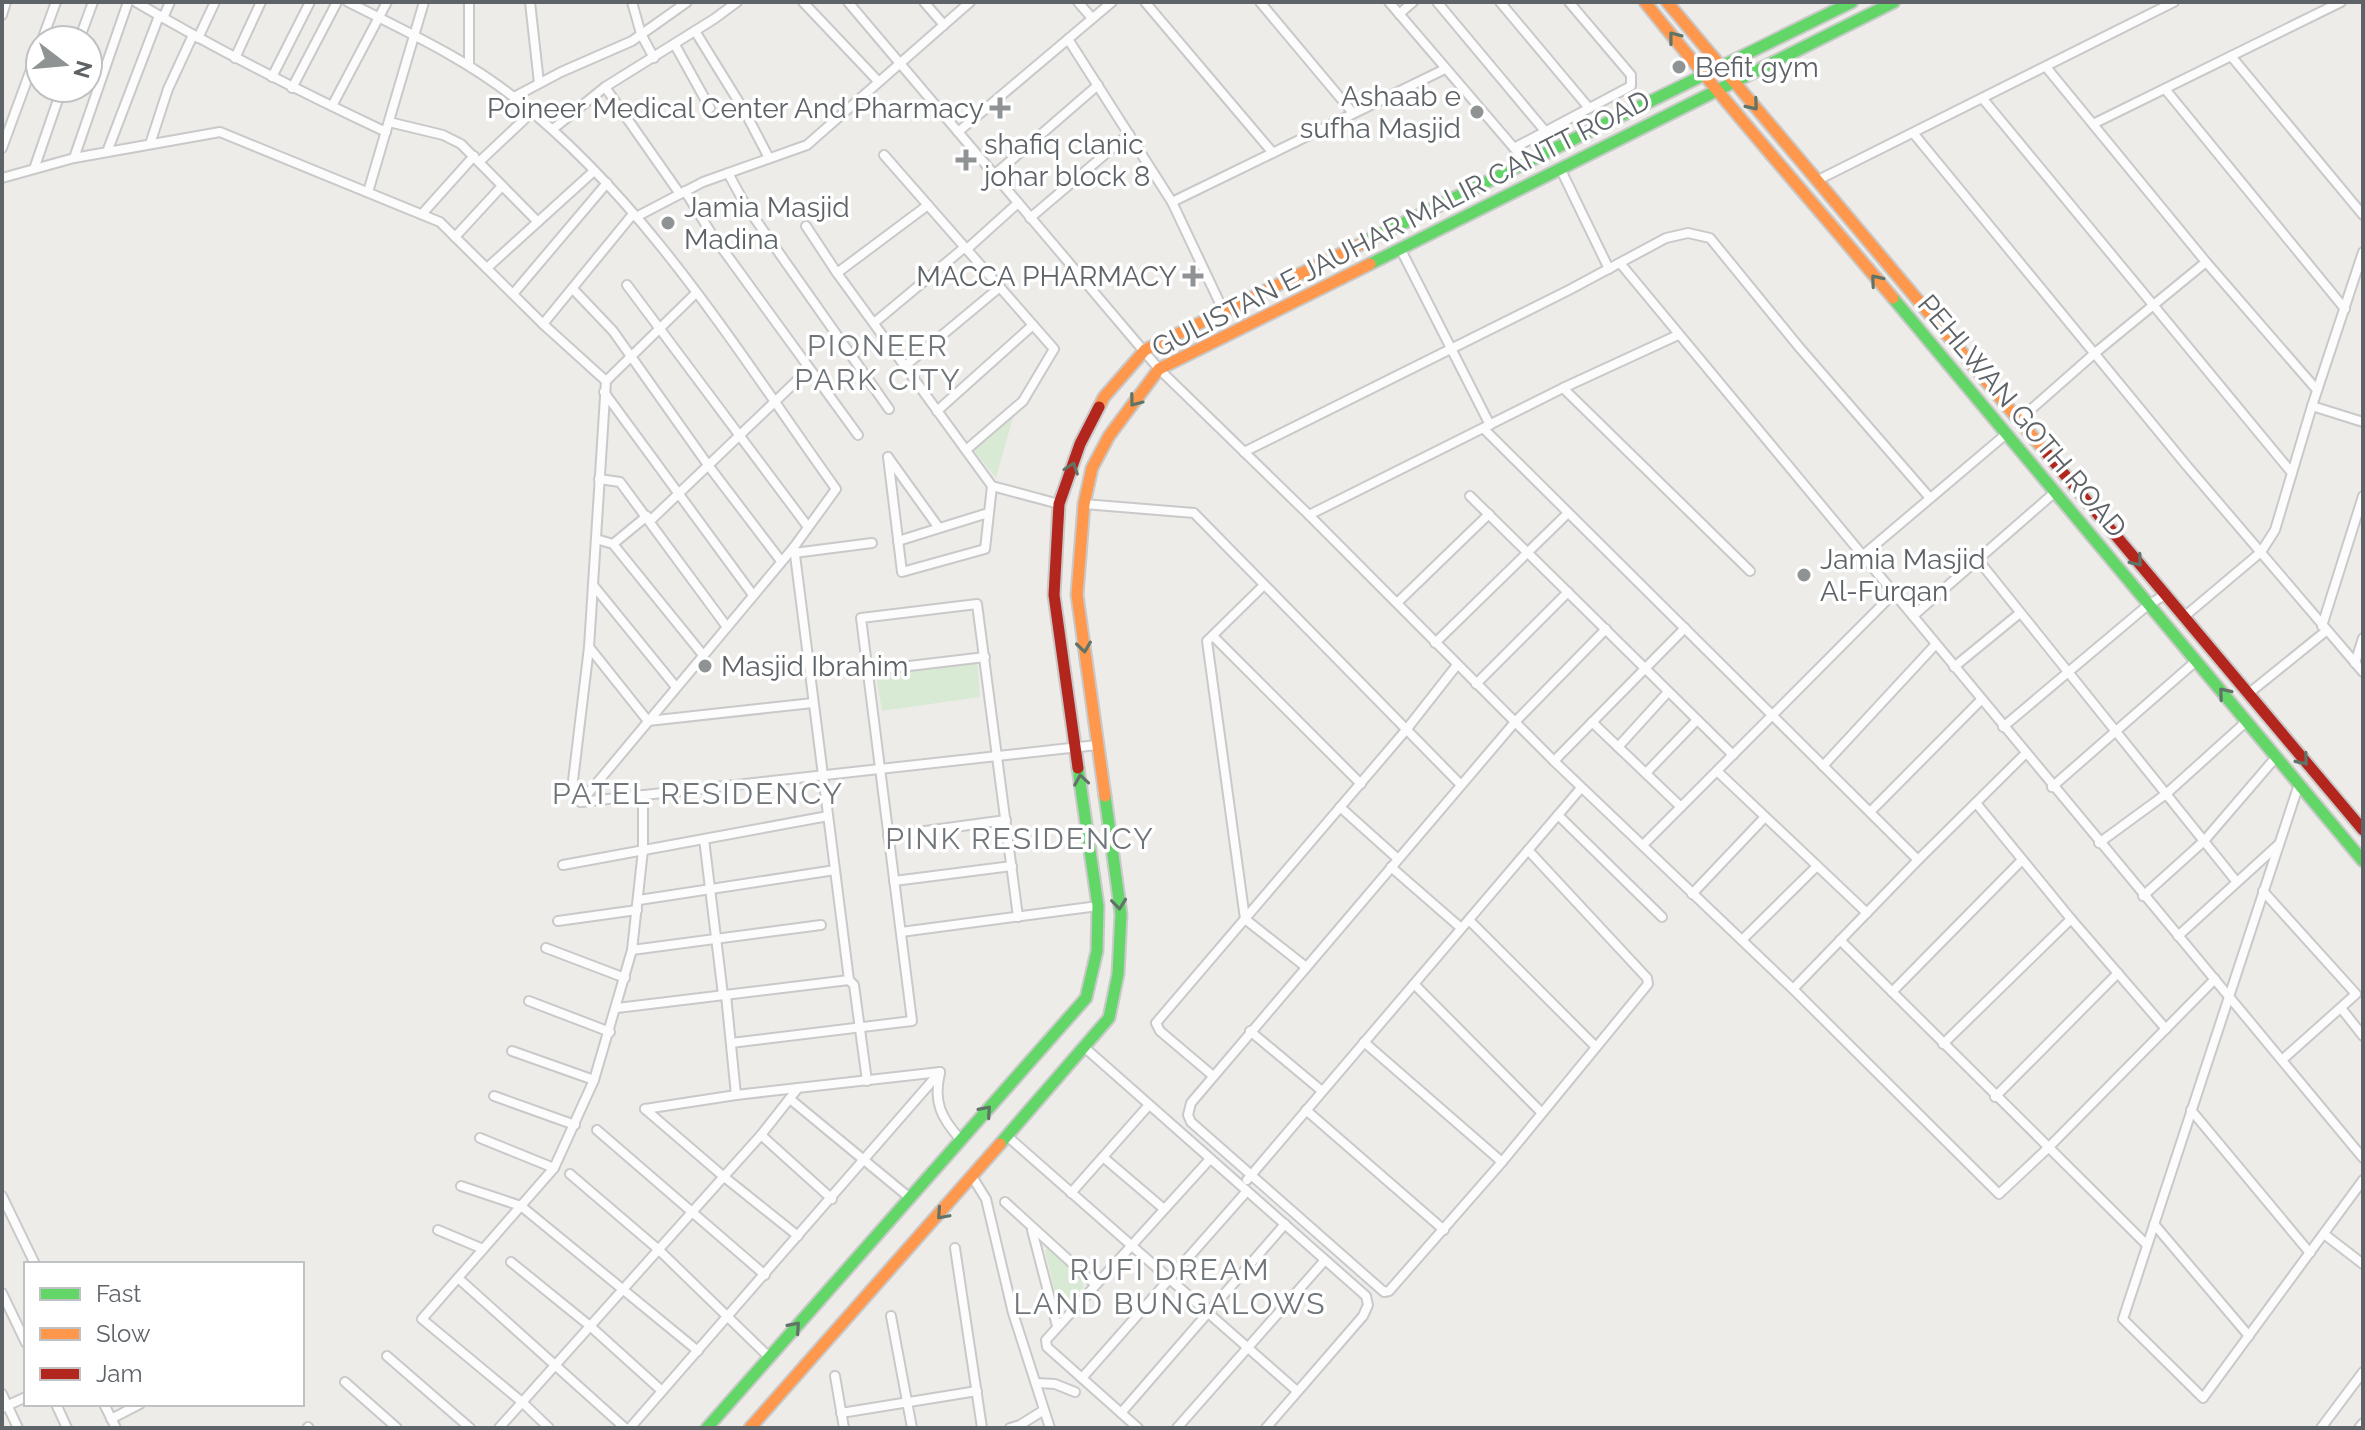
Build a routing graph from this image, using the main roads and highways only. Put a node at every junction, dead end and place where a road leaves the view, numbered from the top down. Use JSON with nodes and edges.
{"nodes":[{"id":1,"x":1645,"y":2,"type":"edge"},
{"id":2,"x":1667,"y":2,"type":"edge"},
{"id":3,"x":1852,"y":2,"type":"edge"},
{"id":4,"x":1894,"y":2,"type":"edge"},
{"id":5,"x":1721,"y":67,"type":"junction"},
{"id":6,"x":1704,"y":75,"type":"junction"},
{"id":7,"x":1734,"y":82,"type":"junction"},
{"id":8,"x":1716,"y":92,"type":"junction"},
{"id":9,"x":2363,"y":830,"type":"edge"},
{"id":10,"x":2363,"y":861,"type":"edge"},
{"id":11,"x":707,"y":1428,"type":"edge"},
{"id":12,"x":750,"y":1428,"type":"edge"}],
"edges":[{"from":6,"to":1,"type":"main road","name":"PEHLWAN GOTH ROAD","one_way":true},
{"from":2,"to":5,"type":"main road","name":"PEHLWAN GOTH ROAD"},
{"from":3,"to":5,"type":"main road","name":"GULISTAN E JAUHAR MALIR CANTT ROAD"},
{"from":4,"to":7,"type":"main road","name":"GULISTAN E JAUHAR MALIR CANTT ROAD"},
{"from":5,"to":6,"type":"main road","name":"GULISTAN E JAUHAR MALIR CANTT ROAD"},
{"from":5,"to":7,"type":"main road","name":"PEHLWAN GOTH ROAD"},
{"from":6,"to":8,"type":"main road","name":"PEHLWAN GOTH ROAD"},
{"from":11,"to":6,"type":"main road","name":"GULISTAN E JAUHAR MALIR CANTT ROAD","one_way":true},
{"from":7,"to":8,"type":"main road","name":"GULISTAN E JAUHAR MALIR CANTT ROAD"},
{"from":7,"to":9,"type":"main road","name":"PEHLWAN GOTH ROAD","one_way":true},
{"from":10,"to":8,"type":"main road","name":"PEHLWAN GOTH ROAD","one_way":true},
{"from":8,"to":12,"type":"main road","name":"GULISTAN E JAUHAR MALIR CANTT ROAD","one_way":true}]}
